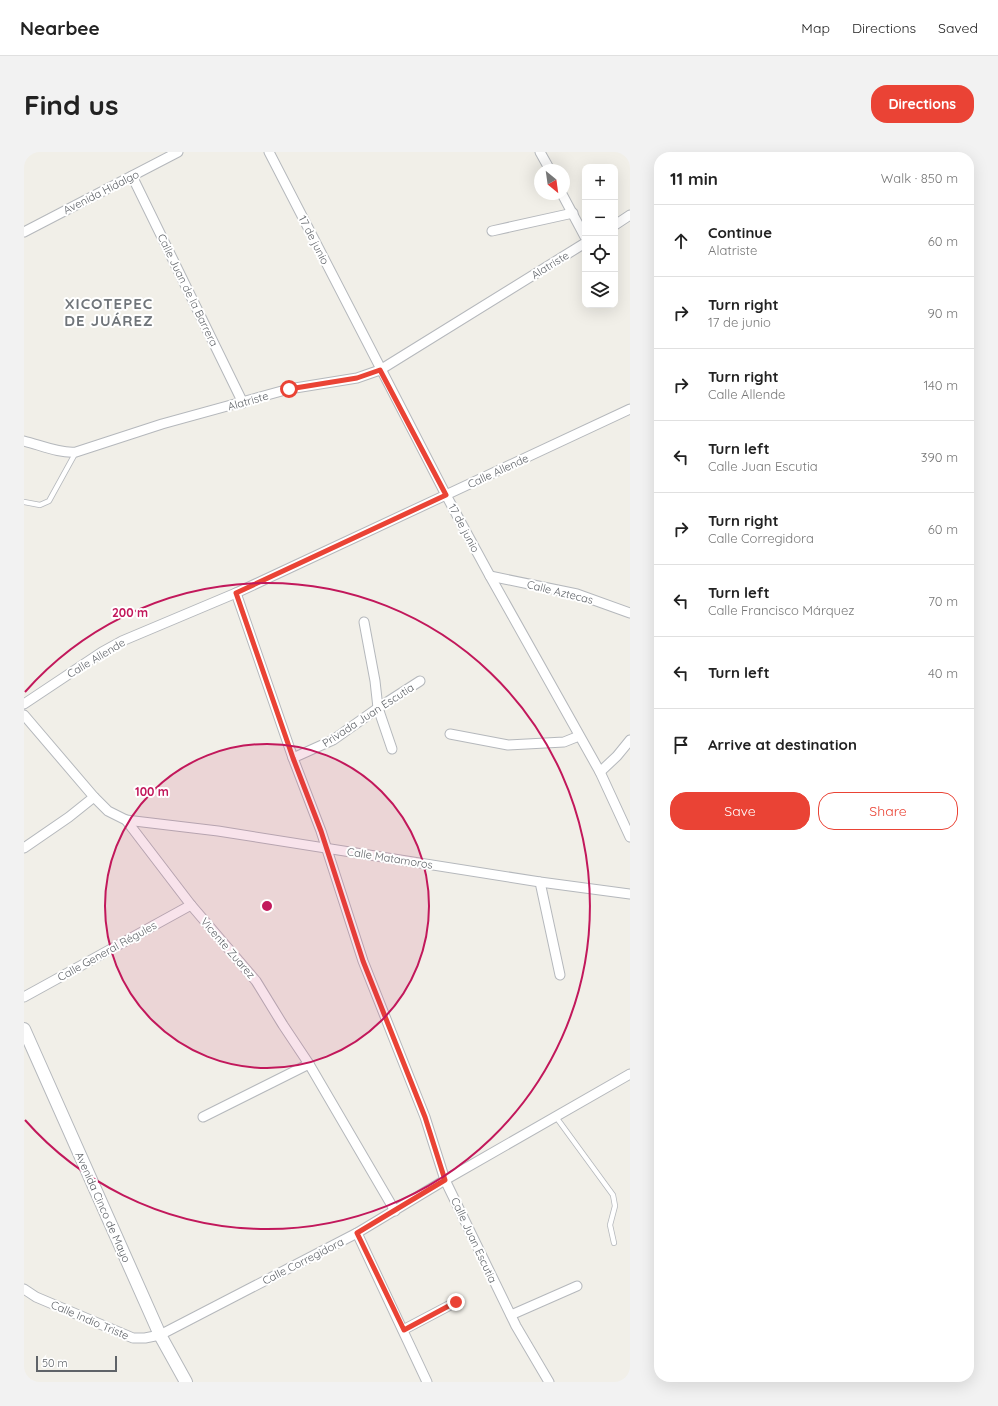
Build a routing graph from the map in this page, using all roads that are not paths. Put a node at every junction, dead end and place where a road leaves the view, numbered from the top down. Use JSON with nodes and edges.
{"nodes":[{"id":1,"x":178,"y":152,"type":"edge"},
{"id":2,"x":269,"y":152,"type":"edge"},
{"id":3,"x":540,"y":152,"type":"edge"},
{"id":4,"x":547,"y":164,"type":"edge"},
{"id":5,"x":132,"y":176,"type":"junction"},
{"id":6,"x":565,"y":200,"type":"edge"},
{"id":7,"x":573,"y":213,"type":"junction"},
{"id":8,"x":630,"y":215,"type":"edge"},
{"id":9,"x":618,"y":223,"type":"edge"},
{"id":10,"x":492,"y":231,"type":"dead end"},
{"id":11,"x":24,"y":232,"type":"edge"},
{"id":12,"x":584,"y":236,"type":"edge"},
{"id":13,"x":582,"y":246,"type":"edge"},
{"id":14,"x":380,"y":370,"type":"junction"},
{"id":15,"x":243,"y":403,"type":"junction"},
{"id":16,"x":630,"y":409,"type":"edge"},
{"id":17,"x":24,"y":441,"type":"edge"},
{"id":18,"x":76,"y":452,"type":"junction"},
{"id":19,"x":446,"y":495,"type":"junction"},
{"id":20,"x":24,"y":502,"type":"edge"},
{"id":21,"x":490,"y":576,"type":"junction"},
{"id":22,"x":236,"y":593,"type":"junction"},
{"id":23,"x":630,"y":613,"type":"edge"},
{"id":24,"x":364,"y":622,"type":"dead end"},
{"id":25,"x":420,"y":681,"type":"dead end"},
{"id":26,"x":24,"y":704,"type":"edge"},
{"id":27,"x":378,"y":708,"type":"junction"},
{"id":28,"x":24,"y":714,"type":"edge"},
{"id":29,"x":450,"y":734,"type":"dead end"},
{"id":30,"x":579,"y":736,"type":"junction"},
{"id":31,"x":630,"y":740,"type":"edge"},
{"id":32,"x":392,"y":750,"type":"dead end"},
{"id":33,"x":293,"y":758,"type":"junction"},
{"id":34,"x":600,"y":772,"type":"junction"},
{"id":35,"x":94,"y":797,"type":"junction"},
{"id":36,"x":126,"y":820,"type":"junction"},
{"id":37,"x":630,"y":837,"type":"edge"},
{"id":38,"x":326,"y":847,"type":"junction"},
{"id":39,"x":24,"y":848,"type":"edge"},
{"id":40,"x":540,"y":882,"type":"junction"},
{"id":41,"x":630,"y":894,"type":"edge"},
{"id":42,"x":191,"y":905,"type":"junction"},
{"id":43,"x":560,"y":975,"type":"dead end"},
{"id":44,"x":24,"y":997,"type":"edge"},
{"id":45,"x":24,"y":1030,"type":"edge"},
{"id":46,"x":310,"y":1064,"type":"junction"},
{"id":47,"x":630,"y":1074,"type":"edge"},
{"id":48,"x":203,"y":1117,"type":"dead end"},
{"id":49,"x":556,"y":1117,"type":"junction"},
{"id":50,"x":445,"y":1180,"type":"junction"},
{"id":51,"x":395,"y":1211,"type":"junction"},
{"id":52,"x":357,"y":1233,"type":"junction"},
{"id":53,"x":614,"y":1244,"type":"dead end"},
{"id":54,"x":577,"y":1286,"type":"dead end"},
{"id":55,"x":24,"y":1289,"type":"edge"},
{"id":56,"x":456,"y":1302,"type":"dead end"},
{"id":57,"x":511,"y":1315,"type":"junction"},
{"id":58,"x":404,"y":1330,"type":"junction"},
{"id":59,"x":160,"y":1335,"type":"junction"},
{"id":60,"x":186,"y":1382,"type":"edge"},
{"id":61,"x":428,"y":1382,"type":"edge"},
{"id":62,"x":549,"y":1382,"type":"edge"}],
"edges":[{"from":1,"to":5,"type":"street","name":"Avenida Hidalgo"},
{"from":2,"to":14,"type":"street","name":"17 de junio"},
{"from":3,"to":4,"type":"street"},
{"from":5,"to":11,"type":"street","name":"Avenida Hidalgo"},
{"from":5,"to":15,"type":"street","name":"Calle Juan de la Barrera"},
{"from":6,"to":7,"type":"street"},
{"from":7,"to":10,"type":"street"},
{"from":7,"to":12,"type":"street"},
{"from":8,"to":9,"type":"street"},
{"from":13,"to":14,"type":"street","name":"Alatriste"},
{"from":14,"to":15,"type":"street","name":"Alatriste"},
{"from":14,"to":19,"type":"street","name":"17 de junio"},
{"from":15,"to":18,"type":"street","name":"Alatriste"},
{"from":16,"to":19,"type":"street","name":"Calle Allende"},
{"from":17,"to":18,"type":"street","name":"Alatriste"},
{"from":18,"to":20,"type":"lane"},
{"from":19,"to":21,"type":"street","name":"17 de junio"},
{"from":19,"to":22,"type":"street","name":"Calle Allende"},
{"from":21,"to":23,"type":"street","name":"Calle Aztecas"},
{"from":21,"to":30,"type":"street","name":"17 de junio"},
{"from":22,"to":26,"type":"street","name":"Calle Allende"},
{"from":22,"to":33,"type":"street","name":"Calle Juan Escutia"},
{"from":24,"to":27,"type":"street"},
{"from":25,"to":27,"type":"street","name":"Privada Juan Escutia"},
{"from":27,"to":32,"type":"street"},
{"from":27,"to":33,"type":"street","name":"Privada Juan Escutia"},
{"from":28,"to":35,"type":"street","name":"Vicente Zuarez"},
{"from":29,"to":30,"type":"street"},
{"from":30,"to":34,"type":"street","name":"17 de junio"},
{"from":31,"to":34,"type":"street"},
{"from":33,"to":38,"type":"street","name":"Calle Juan Escutia"},
{"from":34,"to":37,"type":"street","name":"17 de junio"},
{"from":35,"to":36,"type":"street","name":"Vicente Zuarez"},
{"from":35,"to":39,"type":"street"},
{"from":36,"to":38,"type":"street","name":"Calle Matamoros"},
{"from":36,"to":42,"type":"street","name":"Vicente Zuarez"},
{"from":38,"to":40,"type":"street","name":"Calle Matamoros"},
{"from":38,"to":50,"type":"street","name":"Calle Juan Escutia"},
{"from":40,"to":41,"type":"street","name":"Calle Matamoros"},
{"from":40,"to":43,"type":"street"},
{"from":42,"to":44,"type":"street","name":"Calle General Régules"},
{"from":42,"to":46,"type":"street","name":"Vicente Zuarez"},
{"from":45,"to":59,"type":"street","name":"Avenida Cinco de Mayo"},
{"from":46,"to":48,"type":"street"},
{"from":46,"to":51,"type":"street","name":"Vicente Zuarez"},
{"from":47,"to":49,"type":"street","name":"Calle Corregidora"},
{"from":49,"to":50,"type":"street","name":"Calle Corregidora"},
{"from":49,"to":53,"type":"lane"},
{"from":50,"to":51,"type":"street","name":"Calle Corregidora"},
{"from":50,"to":57,"type":"street","name":"Calle Juan Escutia"},
{"from":51,"to":52,"type":"street","name":"Calle Corregidora"},
{"from":52,"to":58,"type":"street"},
{"from":52,"to":59,"type":"street","name":"Calle Corregidora"},
{"from":54,"to":57,"type":"street"},
{"from":55,"to":59,"type":"street","name":"Calle Indio Triste"},
{"from":56,"to":58,"type":"street"},
{"from":57,"to":62,"type":"street","name":"Calle Juan Escutia"},
{"from":58,"to":61,"type":"street"},
{"from":59,"to":60,"type":"street","name":"Avenida Cinco de Mayo"}]}
